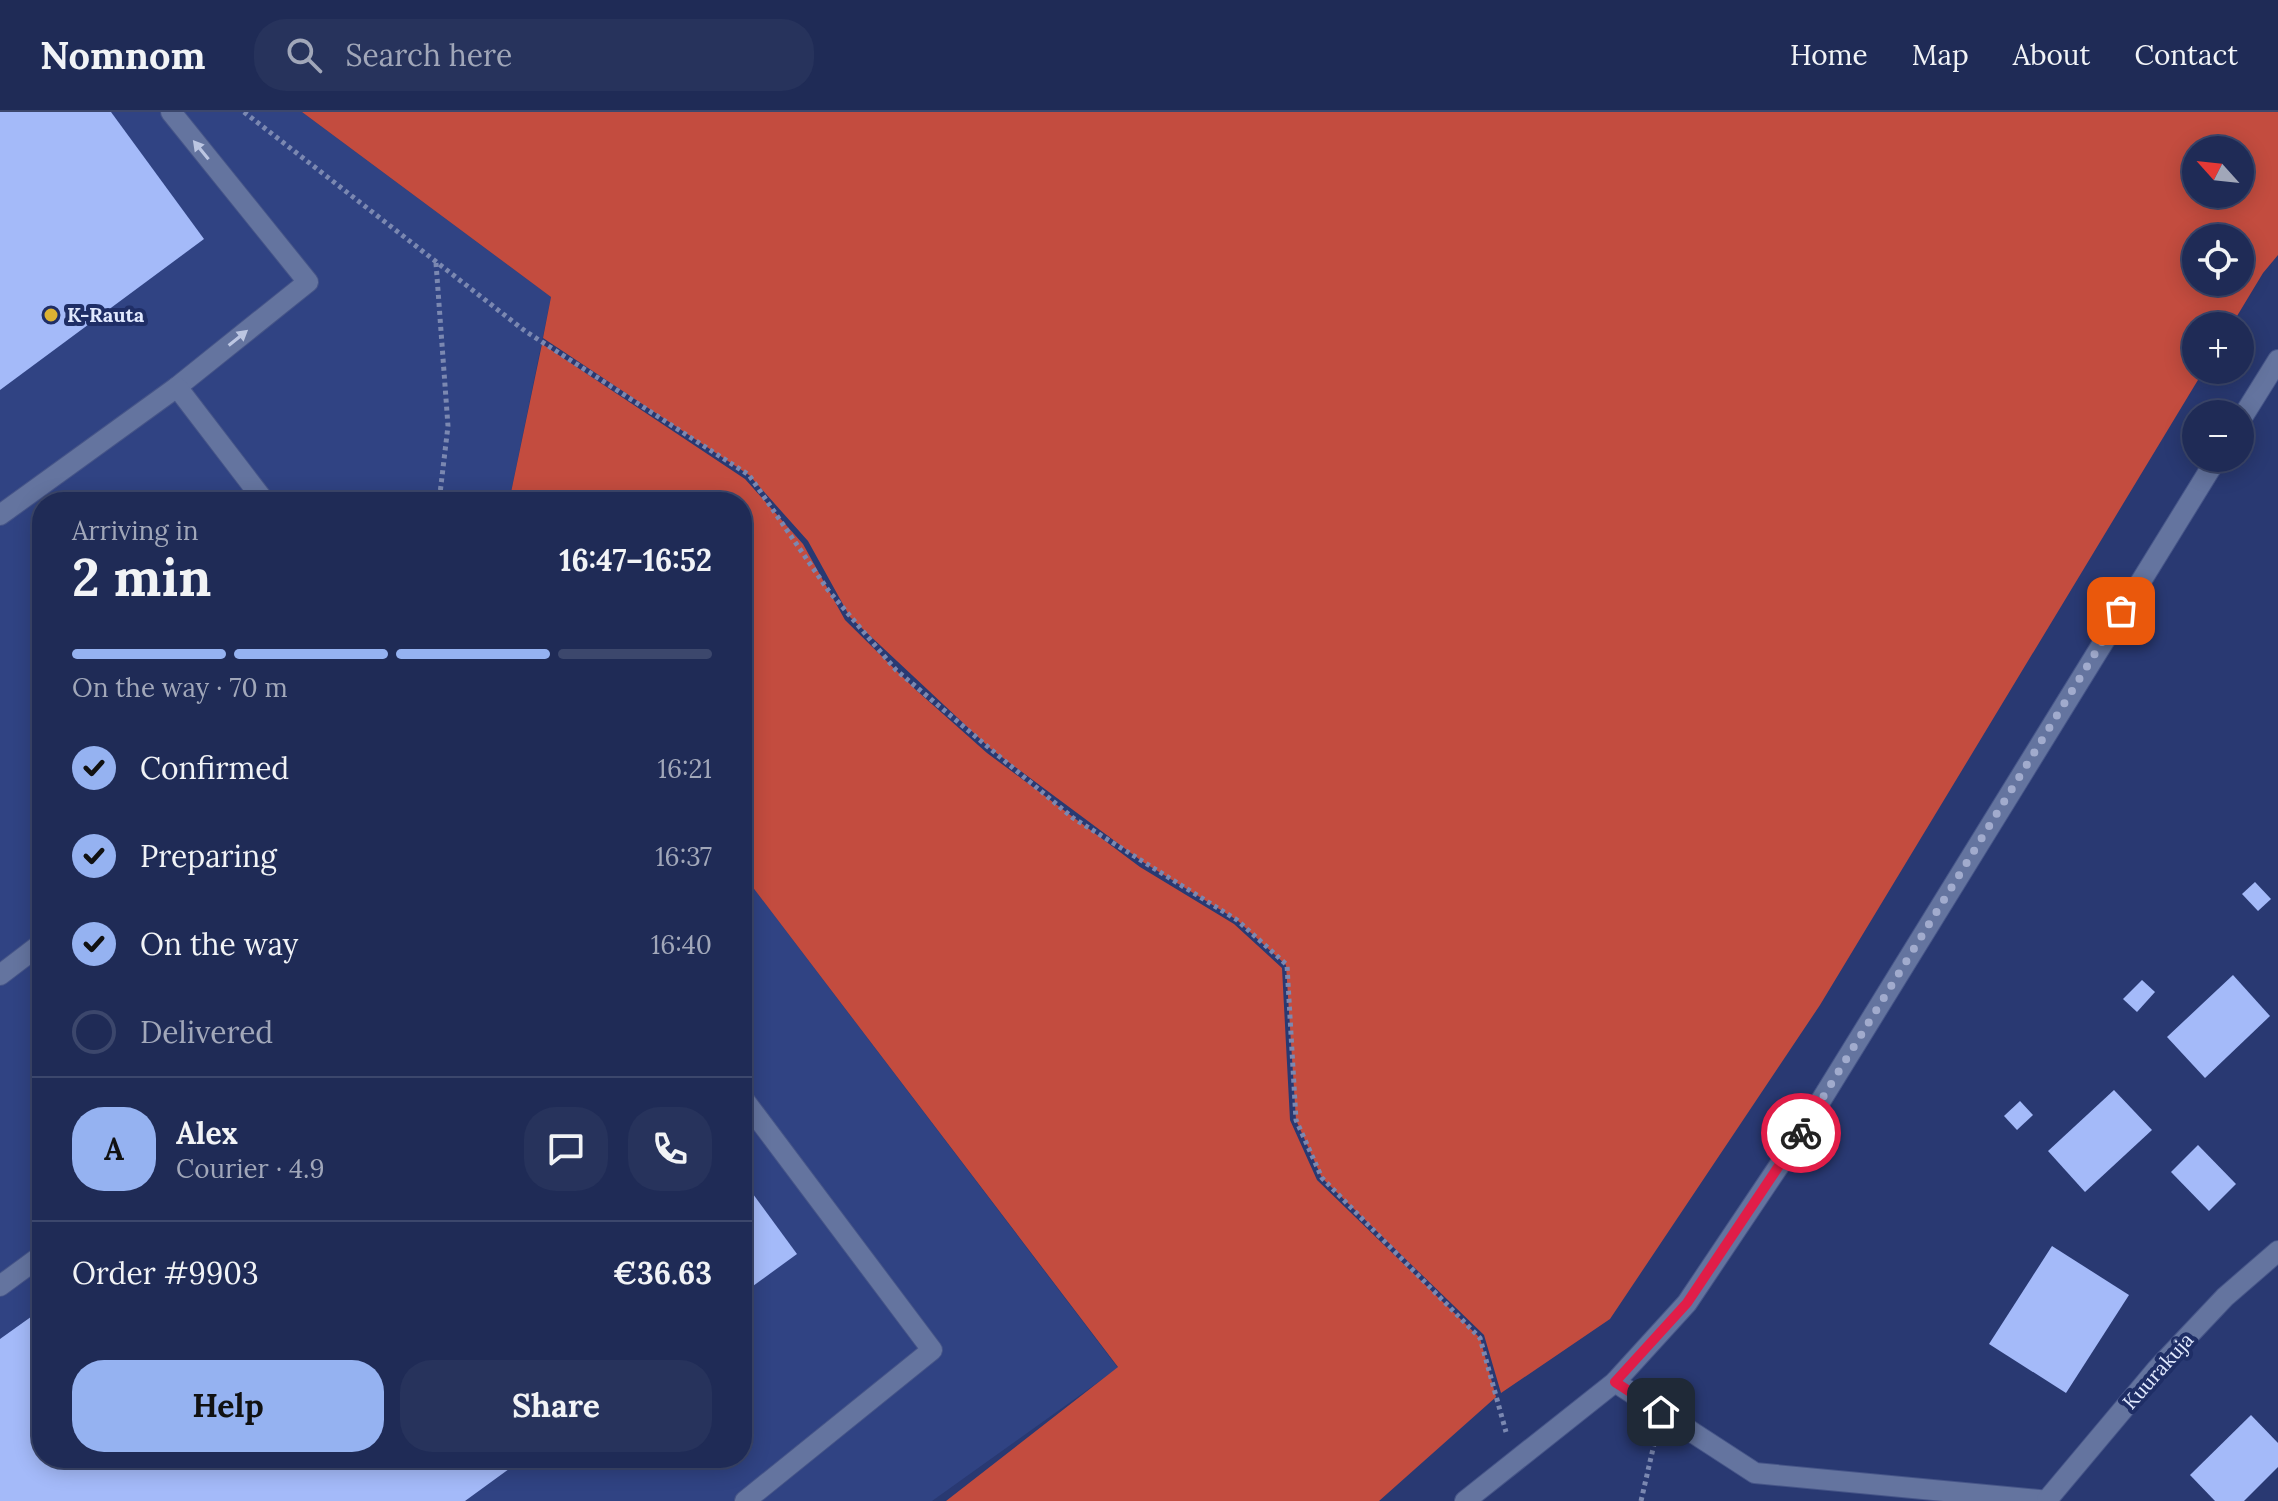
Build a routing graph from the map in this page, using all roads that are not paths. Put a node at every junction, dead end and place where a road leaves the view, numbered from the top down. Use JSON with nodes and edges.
{"nodes":[{"id":1,"x":171,"y":112,"type":"edge"},
{"id":2,"x":2278,"y":360,"type":"edge"},
{"id":3,"x":177,"y":387,"type":"junction"},
{"id":4,"x":2253,"y":400,"type":"edge"},
{"id":5,"x":2208,"y":472,"type":"edge"},
{"id":6,"x":257,"y":492,"type":"edge"},
{"id":7,"x":0,"y":515,"type":"edge"},
{"id":8,"x":32,"y":951,"type":"edge"},
{"id":9,"x":0,"y":975,"type":"edge"},
{"id":10,"x":752,"y":1110,"type":"edge"},
{"id":11,"x":2278,"y":1251,"type":"edge"},
{"id":12,"x":32,"y":1262,"type":"edge"},
{"id":13,"x":0,"y":1286,"type":"edge"},
{"id":14,"x":1615,"y":1382,"type":"junction"},
{"id":15,"x":745,"y":1501,"type":"edge"},
{"id":16,"x":1465,"y":1501,"type":"edge"},
{"id":17,"x":2048,"y":1501,"type":"edge"}],
"edges":[{"from":3,"to":1,"type":"street","one_way":true},
{"from":2,"to":4,"type":"street"},
{"from":3,"to":6,"type":"street"},
{"from":3,"to":7,"type":"street"},
{"from":5,"to":14,"type":"street"},
{"from":8,"to":9,"type":"street"},
{"from":10,"to":15,"type":"street"},
{"from":11,"to":17,"type":"street","name":"Kuurakuja"},
{"from":12,"to":13,"type":"street"},
{"from":14,"to":16,"type":"street"},
{"from":14,"to":17,"type":"street"}]}
